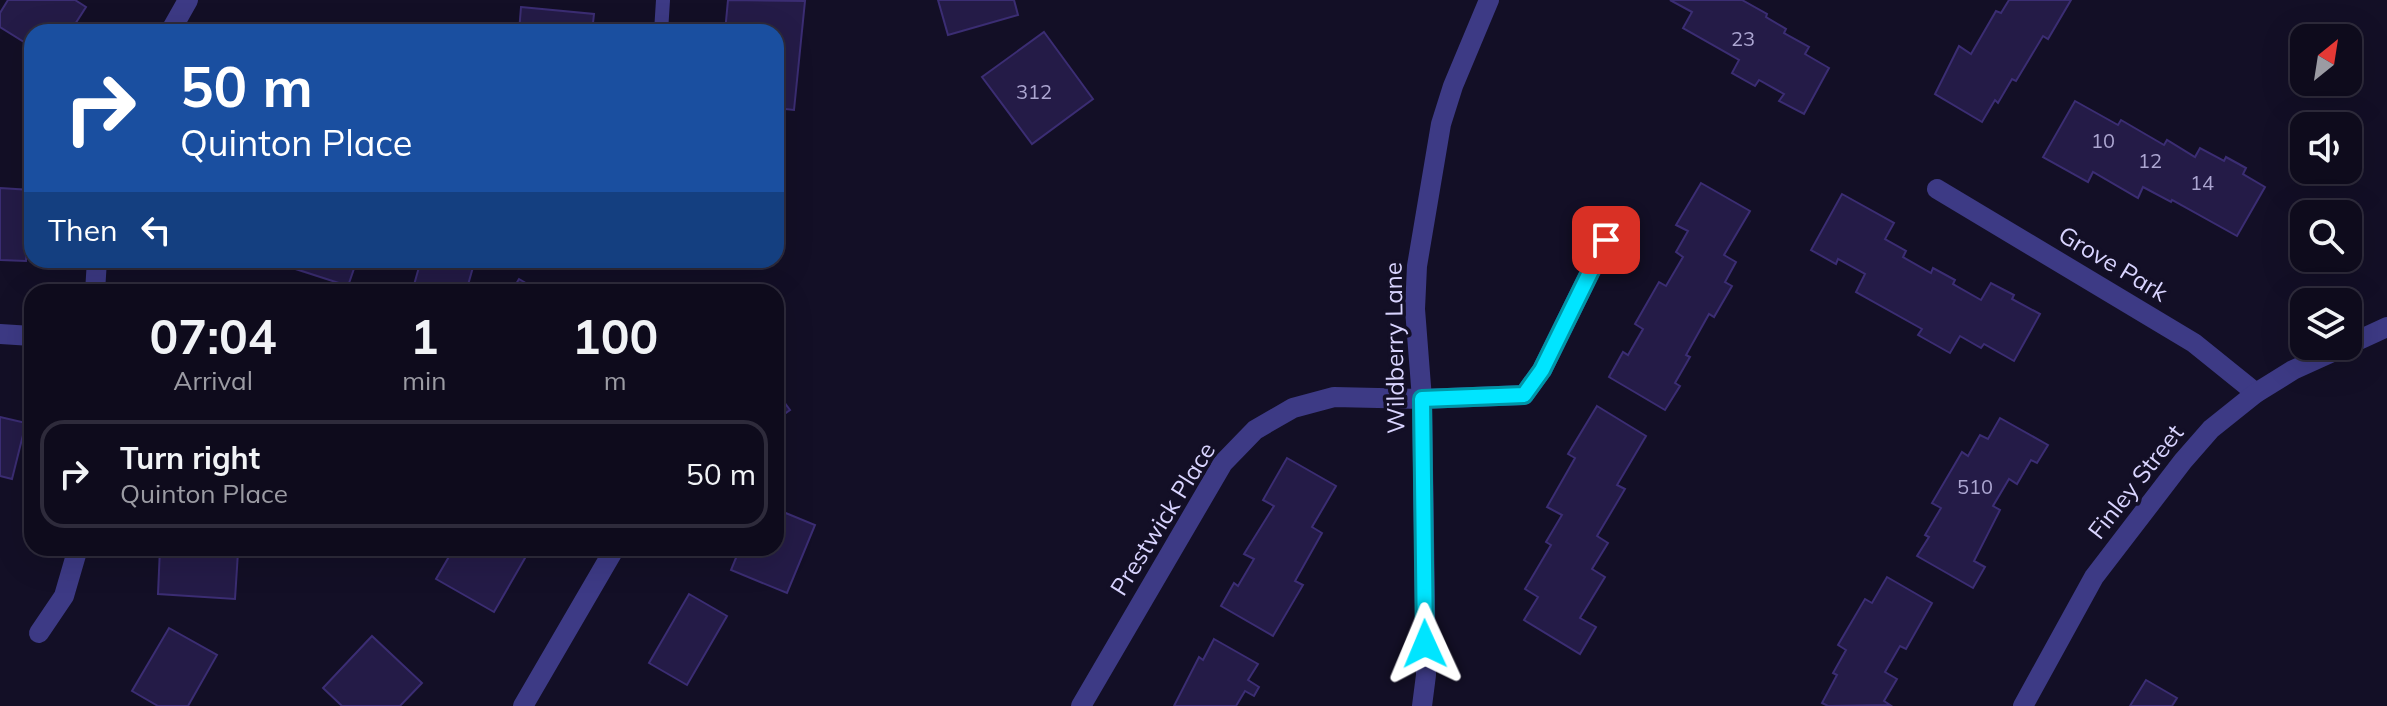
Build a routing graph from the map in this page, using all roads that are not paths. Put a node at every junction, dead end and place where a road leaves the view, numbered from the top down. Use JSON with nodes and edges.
{"nodes":[{"id":1,"x":188,"y":0,"type":"edge"},
{"id":2,"x":663,"y":0,"type":"edge"},
{"id":3,"x":1489,"y":0,"type":"edge"},
{"id":4,"x":174,"y":24,"type":"edge"},
{"id":5,"x":662,"y":24,"type":"edge"},
{"id":6,"x":1937,"y":189,"type":"dead end"},
{"id":7,"x":1606,"y":240,"type":"dead end"},
{"id":8,"x":2387,"y":327,"type":"edge"},
{"id":9,"x":0,"y":334,"type":"edge"},
{"id":10,"x":24,"y":336,"type":"edge"},
{"id":11,"x":2362,"y":339,"type":"edge"},
{"id":12,"x":2316,"y":360,"type":"edge"},
{"id":13,"x":2256,"y":393,"type":"junction"},
{"id":14,"x":1422,"y":399,"type":"junction"},
{"id":15,"x":76,"y":556,"type":"edge"},
{"id":16,"x":610,"y":556,"type":"edge"},
{"id":17,"x":39,"y":633,"type":"dead end"},
{"id":18,"x":523,"y":706,"type":"edge"},
{"id":19,"x":1081,"y":706,"type":"edge"},
{"id":20,"x":1422,"y":706,"type":"edge"},
{"id":21,"x":2023,"y":706,"type":"edge"}],
"edges":[{"from":1,"to":4,"type":"street"},
{"from":2,"to":5,"type":"lane"},
{"from":3,"to":14,"type":"street","name":"Wildberry Lane"},
{"from":6,"to":13,"type":"street","name":"Grove Park"},
{"from":7,"to":14,"type":"street","name":"Prestwick Place"},
{"from":8,"to":11,"type":"street","name":"Finley Street"},
{"from":9,"to":10,"type":"street"},
{"from":12,"to":13,"type":"street","name":"Finley Street"},
{"from":13,"to":21,"type":"street","name":"Finley Street"},
{"from":14,"to":19,"type":"street","name":"Prestwick Place"},
{"from":14,"to":20,"type":"street","name":"Wildberry Lane"},
{"from":15,"to":17,"type":"street"},
{"from":16,"to":18,"type":"street"}]}
